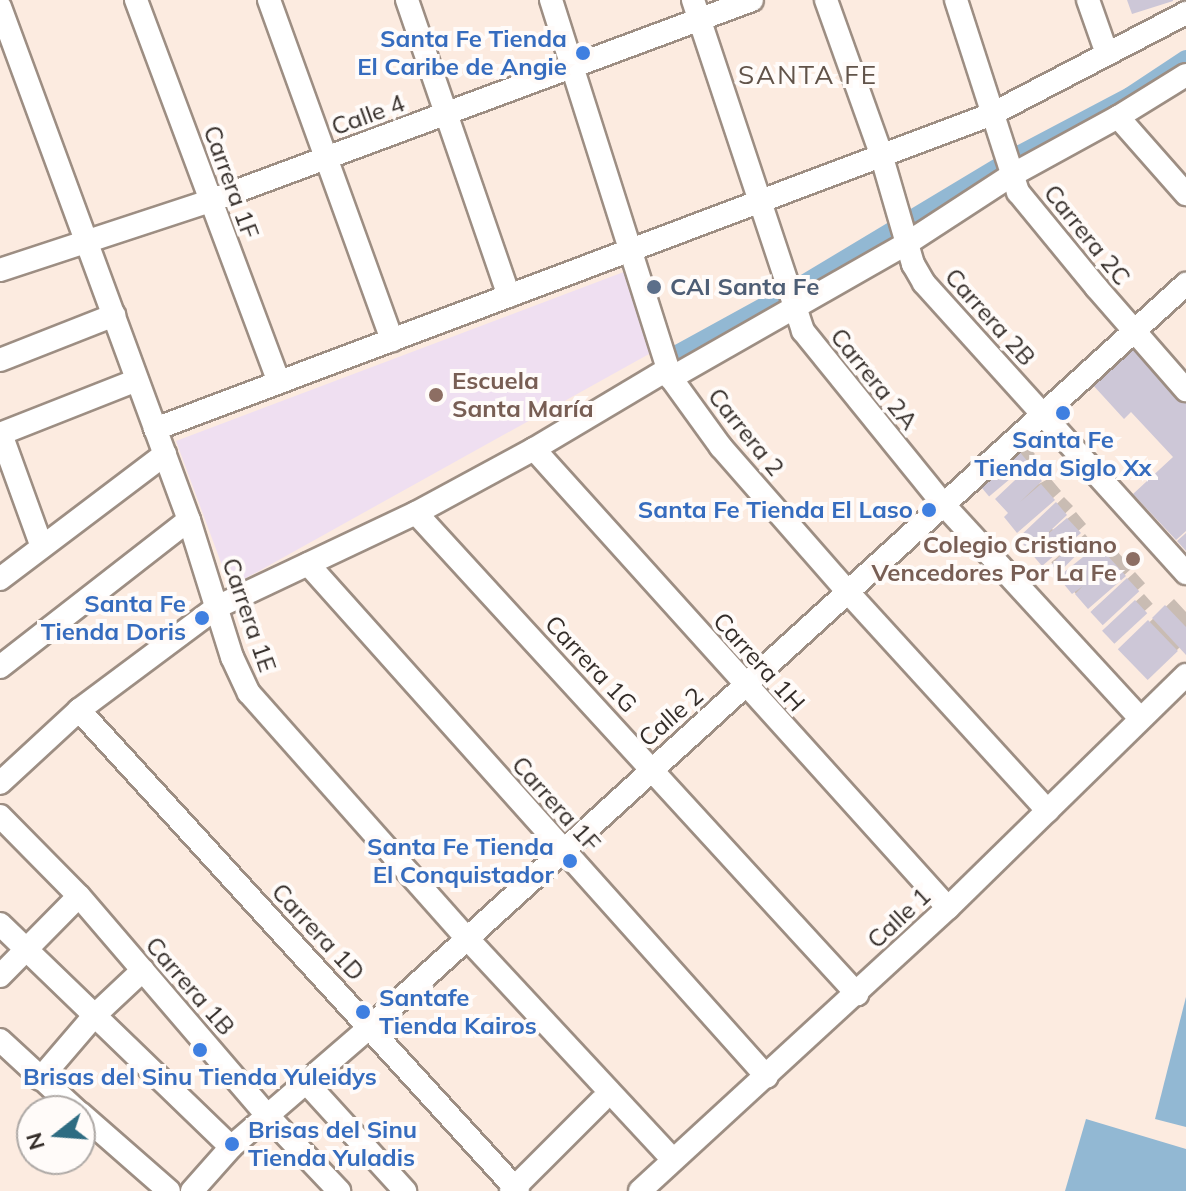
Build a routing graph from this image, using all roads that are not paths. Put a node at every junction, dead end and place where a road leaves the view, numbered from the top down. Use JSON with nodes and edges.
{"nodes":[{"id":1,"x":136,"y":0,"type":"edge"},
{"id":2,"x":269,"y":0,"type":"edge"},
{"id":3,"x":407,"y":0,"type":"edge"},
{"id":4,"x":551,"y":0,"type":"edge"},
{"id":5,"x":752,"y":0,"type":"edge"},
{"id":6,"x":826,"y":0,"type":"edge"},
{"id":7,"x":956,"y":0,"type":"edge"},
{"id":8,"x":1088,"y":0,"type":"edge"},
{"id":9,"x":0,"y":7,"type":"edge"},
{"id":10,"x":697,"y":10,"type":"edge"},
{"id":11,"x":1186,"y":13,"type":"edge"},
{"id":12,"x":1107,"y":54,"type":"junction"},
{"id":13,"x":573,"y":67,"type":"junction"},
{"id":14,"x":1186,"y":75,"type":"edge"},
{"id":15,"x":444,"y":114,"type":"junction"},
{"id":16,"x":1118,"y":117,"type":"junction"},
{"id":17,"x":996,"y":124,"type":"junction"},
{"id":18,"x":881,"y":154,"type":"junction"},
{"id":19,"x":324,"y":159,"type":"junction"},
{"id":20,"x":1011,"y":172,"type":"junction"},
{"id":21,"x":1186,"y":194,"type":"edge"},
{"id":22,"x":760,"y":199,"type":"junction"},
{"id":23,"x":210,"y":201,"type":"junction"},
{"id":24,"x":86,"y":240,"type":"junction"},
{"id":25,"x":905,"y":241,"type":"junction"},
{"id":26,"x":630,"y":251,"type":"junction"},
{"id":27,"x":0,"y":270,"type":"edge"},
{"id":28,"x":1186,"y":284,"type":"edge"},
{"id":29,"x":509,"y":296,"type":"junction"},
{"id":30,"x":793,"y":307,"type":"junction"},
{"id":31,"x":114,"y":315,"type":"junction"},
{"id":32,"x":1134,"y":332,"type":"junction"},
{"id":33,"x":392,"y":340,"type":"junction"},
{"id":34,"x":0,"y":360,"type":"edge"},
{"id":35,"x":668,"y":368,"type":"junction"},
{"id":36,"x":137,"y":380,"type":"junction"},
{"id":37,"x":279,"y":382,"type":"junction"},
{"id":38,"x":1186,"y":390,"type":"edge"},
{"id":39,"x":1043,"y":415,"type":"junction"},
{"id":40,"x":155,"y":429,"type":"junction"},
{"id":41,"x":0,"y":434,"type":"edge"},
{"id":42,"x":534,"y":449,"type":"junction"},
{"id":43,"x":165,"y":454,"type":"junction"},
{"id":44,"x":944,"y":505,"type":"junction"},
{"id":45,"x":416,"y":513,"type":"junction"},
{"id":46,"x":189,"y":520,"type":"junction"},
{"id":47,"x":42,"y":547,"type":"junction"},
{"id":48,"x":308,"y":564,"type":"junction"},
{"id":49,"x":1186,"y":573,"type":"edge"},
{"id":50,"x":1,"y":575,"type":"edge"},
{"id":51,"x":846,"y":590,"type":"junction"},
{"id":52,"x":217,"y":607,"type":"junction"},
{"id":53,"x":0,"y":667,"type":"edge"},
{"id":54,"x":1186,"y":675,"type":"edge"},
{"id":55,"x":746,"y":686,"type":"junction"},
{"id":56,"x":79,"y":710,"type":"junction"},
{"id":57,"x":1140,"y":718,"type":"junction"},
{"id":58,"x":652,"y":767,"type":"junction"},
{"id":59,"x":0,"y":783,"type":"edge"},
{"id":60,"x":1048,"y":811,"type":"junction"},
{"id":61,"x":0,"y":816,"type":"edge"},
{"id":62,"x":562,"y":852,"type":"junction"},
{"id":63,"x":79,"y":896,"type":"junction"},
{"id":64,"x":948,"y":908,"type":"junction"},
{"id":65,"x":0,"y":924,"type":"edge"},
{"id":66,"x":466,"y":937,"type":"junction"},
{"id":67,"x":26,"y":950,"type":"junction"},
{"id":68,"x":143,"y":970,"type":"junction"},
{"id":69,"x":0,"y":976,"type":"edge"},
{"id":70,"x":857,"y":994,"type":"junction"},
{"id":71,"x":94,"y":1016,"type":"junction"},
{"id":72,"x":370,"y":1027,"type":"junction"},
{"id":73,"x":0,"y":1040,"type":"edge"},
{"id":74,"x":767,"y":1077,"type":"junction"},
{"id":75,"x":40,"y":1079,"type":"junction"},
{"id":76,"x":305,"y":1081,"type":"junction"},
{"id":77,"x":59,"y":1095,"type":"edge"},
{"id":78,"x":601,"y":1101,"type":"dead end"},
{"id":79,"x":267,"y":1115,"type":"junction"},
{"id":80,"x":96,"y":1127,"type":"edge"},
{"id":81,"x":231,"y":1147,"type":"junction"},
{"id":82,"x":673,"y":1160,"type":"junction"},
{"id":83,"x":514,"y":1189,"type":"edge"},
{"id":84,"x":169,"y":1191,"type":"edge"},
{"id":85,"x":192,"y":1191,"type":"edge"},
{"id":86,"x":339,"y":1191,"type":"edge"},
{"id":87,"x":405,"y":1191,"type":"edge"},
{"id":88,"x":640,"y":1191,"type":"edge"}],
"edges":[{"from":1,"to":23,"type":"street","name":"Carrera 1F"},
{"from":2,"to":19,"type":"street"},
{"from":3,"to":15,"type":"street"},
{"from":4,"to":13,"type":"street","name":"Carrera 2"},
{"from":5,"to":10,"type":"street","name":"Calle 4"},
{"from":6,"to":18,"type":"street","name":"Carrera 2B"},
{"from":7,"to":17,"type":"street","name":"Carrera 2C"},
{"from":8,"to":12,"type":"street"},
{"from":9,"to":24,"type":"street","name":"Carrera 1E"},
{"from":10,"to":13,"type":"street","name":"Calle 4"},
{"from":10,"to":22,"type":"street","name":"Carrera 2A"},
{"from":11,"to":12,"type":"street"},
{"from":12,"to":17,"type":"street"},
{"from":13,"to":15,"type":"street","name":"Calle 4"},
{"from":13,"to":26,"type":"street","name":"Carrera 2"},
{"from":14,"to":16,"type":"street"},
{"from":15,"to":19,"type":"street","name":"Calle 4"},
{"from":15,"to":29,"type":"street"},
{"from":16,"to":20,"type":"street"},
{"from":16,"to":21,"type":"street"},
{"from":17,"to":18,"type":"street"},
{"from":17,"to":20,"type":"street","name":"Carrera 2C"},
{"from":18,"to":22,"type":"street"},
{"from":18,"to":25,"type":"street","name":"Carrera 2B"},
{"from":19,"to":23,"type":"street","name":"Calle 4"},
{"from":19,"to":33,"type":"street"},
{"from":20,"to":25,"type":"street"},
{"from":20,"to":32,"type":"street","name":"Carrera 2C"},
{"from":22,"to":26,"type":"street"},
{"from":22,"to":30,"type":"street","name":"Carrera 2A"},
{"from":23,"to":24,"type":"street","name":"Calle 4"},
{"from":23,"to":37,"type":"street","name":"Carrera 1F"},
{"from":24,"to":27,"type":"street","name":"Calle 4"},
{"from":24,"to":31,"type":"street","name":"Carrera 1E"},
{"from":25,"to":30,"type":"street"},
{"from":25,"to":39,"type":"street","name":"Carrera 2B"},
{"from":26,"to":29,"type":"street"},
{"from":26,"to":35,"type":"street","name":"Carrera 2"},
{"from":28,"to":32,"type":"street","name":"Calle 2"},
{"from":29,"to":33,"type":"street"},
{"from":30,"to":35,"type":"street"},
{"from":30,"to":44,"type":"street","name":"Carrera 2A"},
{"from":31,"to":34,"type":"street"},
{"from":31,"to":36,"type":"street","name":"Carrera 1E"},
{"from":32,"to":38,"type":"street","name":"Carrera 2C"},
{"from":32,"to":39,"type":"street","name":"Calle 2"},
{"from":33,"to":37,"type":"street"},
{"from":35,"to":42,"type":"street"},
{"from":35,"to":51,"type":"street","name":"Carrera 2"},
{"from":36,"to":40,"type":"street","name":"Carrera 1E"},
{"from":36,"to":41,"type":"street"},
{"from":37,"to":40,"type":"street"},
{"from":39,"to":44,"type":"street","name":"Calle 2"},
{"from":39,"to":49,"type":"street","name":"Carrera 2B"},
{"from":40,"to":43,"type":"street","name":"Carrera 1E"},
{"from":41,"to":47,"type":"street"},
{"from":42,"to":45,"type":"street"},
{"from":42,"to":55,"type":"street","name":"Carrera 1H"},
{"from":43,"to":46,"type":"street","name":"Carrera 1E"},
{"from":43,"to":47,"type":"street"},
{"from":44,"to":51,"type":"street","name":"Calle 2"},
{"from":44,"to":57,"type":"street","name":"Carrera 2A"},
{"from":45,"to":48,"type":"street"},
{"from":45,"to":58,"type":"street","name":"Carrera 1G"},
{"from":46,"to":52,"type":"street","name":"Carrera 1E"},
{"from":46,"to":53,"type":"street"},
{"from":47,"to":50,"type":"street"},
{"from":48,"to":52,"type":"street"},
{"from":48,"to":62,"type":"street","name":"Carrera 1F"},
{"from":51,"to":55,"type":"street","name":"Calle 2"},
{"from":51,"to":60,"type":"street","name":"Carrera 2"},
{"from":52,"to":56,"type":"street"},
{"from":52,"to":66,"type":"street","name":"Carrera 1E"},
{"from":54,"to":57,"type":"street","name":"Calle 1"},
{"from":55,"to":58,"type":"street","name":"Calle 2"},
{"from":55,"to":64,"type":"street","name":"Carrera 1H"},
{"from":56,"to":59,"type":"street"},
{"from":56,"to":72,"type":"street","name":"Carrera 1D"},
{"from":57,"to":60,"type":"street","name":"Calle 1"},
{"from":58,"to":62,"type":"street","name":"Calle 2"},
{"from":58,"to":70,"type":"street","name":"Carrera 1G"},
{"from":60,"to":64,"type":"street","name":"Calle 1"},
{"from":61,"to":63,"type":"street","name":"Carrera 1B"},
{"from":62,"to":66,"type":"street","name":"Calle 2"},
{"from":62,"to":74,"type":"street","name":"Carrera 1F"},
{"from":63,"to":67,"type":"street"},
{"from":63,"to":68,"type":"street","name":"Carrera 1B"},
{"from":64,"to":70,"type":"street","name":"Calle 1"},
{"from":65,"to":67,"type":"street"},
{"from":66,"to":72,"type":"street","name":"Calle 2"},
{"from":66,"to":82,"type":"street","name":"Carrera 1E"},
{"from":67,"to":69,"type":"street"},
{"from":67,"to":71,"type":"street"},
{"from":68,"to":71,"type":"street"},
{"from":68,"to":79,"type":"street","name":"Carrera 1B"},
{"from":70,"to":74,"type":"street","name":"Calle 1"},
{"from":71,"to":75,"type":"street"},
{"from":71,"to":81,"type":"street"},
{"from":72,"to":76,"type":"street","name":"Calle 2"},
{"from":72,"to":83,"type":"street","name":"Carrera 1D"},
{"from":73,"to":75,"type":"street"},
{"from":74,"to":82,"type":"street","name":"Calle 1"},
{"from":75,"to":77,"type":"street"},
{"from":76,"to":79,"type":"street","name":"Calle 2"},
{"from":76,"to":87,"type":"street"},
{"from":78,"to":83,"type":"street"},
{"from":79,"to":81,"type":"street","name":"Calle 2"},
{"from":79,"to":86,"type":"street","name":"Carrera 1B"},
{"from":80,"to":84,"type":"street"},
{"from":81,"to":85,"type":"street","name":"Calle 2"},
{"from":82,"to":88,"type":"street","name":"Calle 1"}]}
